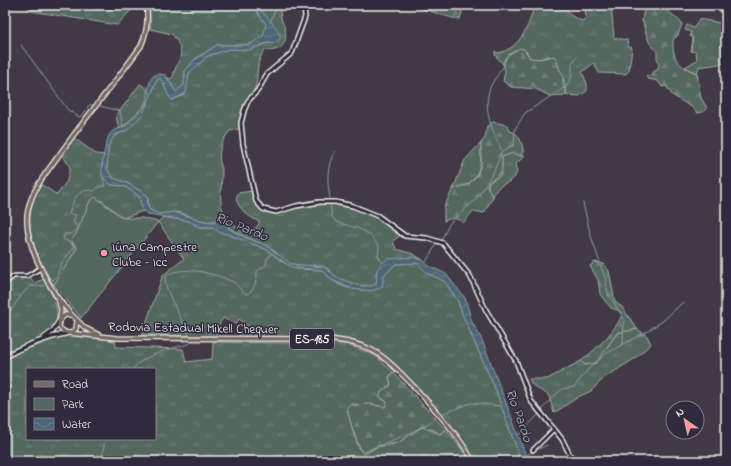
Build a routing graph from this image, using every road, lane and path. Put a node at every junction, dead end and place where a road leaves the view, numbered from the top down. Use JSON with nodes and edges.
{"nodes":[{"id":1,"x":146,"y":5,"type":"edge"},
{"id":2,"x":304,"y":5,"type":"edge"},
{"id":3,"x":41,"y":268,"type":"junction"},
{"id":4,"x":5,"y":283,"type":"edge"},
{"id":5,"x":58,"y":298,"type":"junction"},
{"id":6,"x":72,"y":315,"type":"junction"},
{"id":7,"x":60,"y":320,"type":"junction"},
{"id":8,"x":77,"y":320,"type":"junction"},
{"id":9,"x":69,"y":333,"type":"junction"},
{"id":10,"x":101,"y":335,"type":"junction"},
{"id":11,"x":40,"y":341,"type":"junction"},
{"id":12,"x":5,"y":358,"type":"edge"},
{"id":13,"x":554,"y":429,"type":"junction"},
{"id":14,"x":533,"y":450,"type":"dead end"},
{"id":15,"x":472,"y":461,"type":"edge"},
{"id":16,"x":573,"y":461,"type":"edge"}],
"edges":[{"from":1,"to":3,"type":"main road","number":"ES-185"},
{"from":2,"to":13,"type":"street"},
{"from":3,"to":4,"type":"street"},
{"from":3,"to":5,"type":"main road","number":"ES-185"},
{"from":5,"to":6,"type":"main road","number":"ES-185"},
{"from":5,"to":7,"type":"main road","number":"ES-185"},
{"from":6,"to":7,"type":"main road"},
{"from":6,"to":8,"type":"main road","number":"ES-185"},
{"from":7,"to":9,"type":"main road"},
{"from":7,"to":11,"type":"main road"},
{"from":8,"to":9,"type":"main road"},
{"from":8,"to":10,"type":"main road","number":"ES-185"},
{"from":9,"to":10,"type":"main road","number":"ES-185"},
{"from":9,"to":11,"type":"main road"},
{"from":10,"to":15,"type":"main road","name":"Rodovia Estadual Mikell Chequer","number":"ES-185"},
{"from":11,"to":12,"type":"main road"},
{"from":13,"to":14,"type":"street"},
{"from":13,"to":16,"type":"street"}]}
